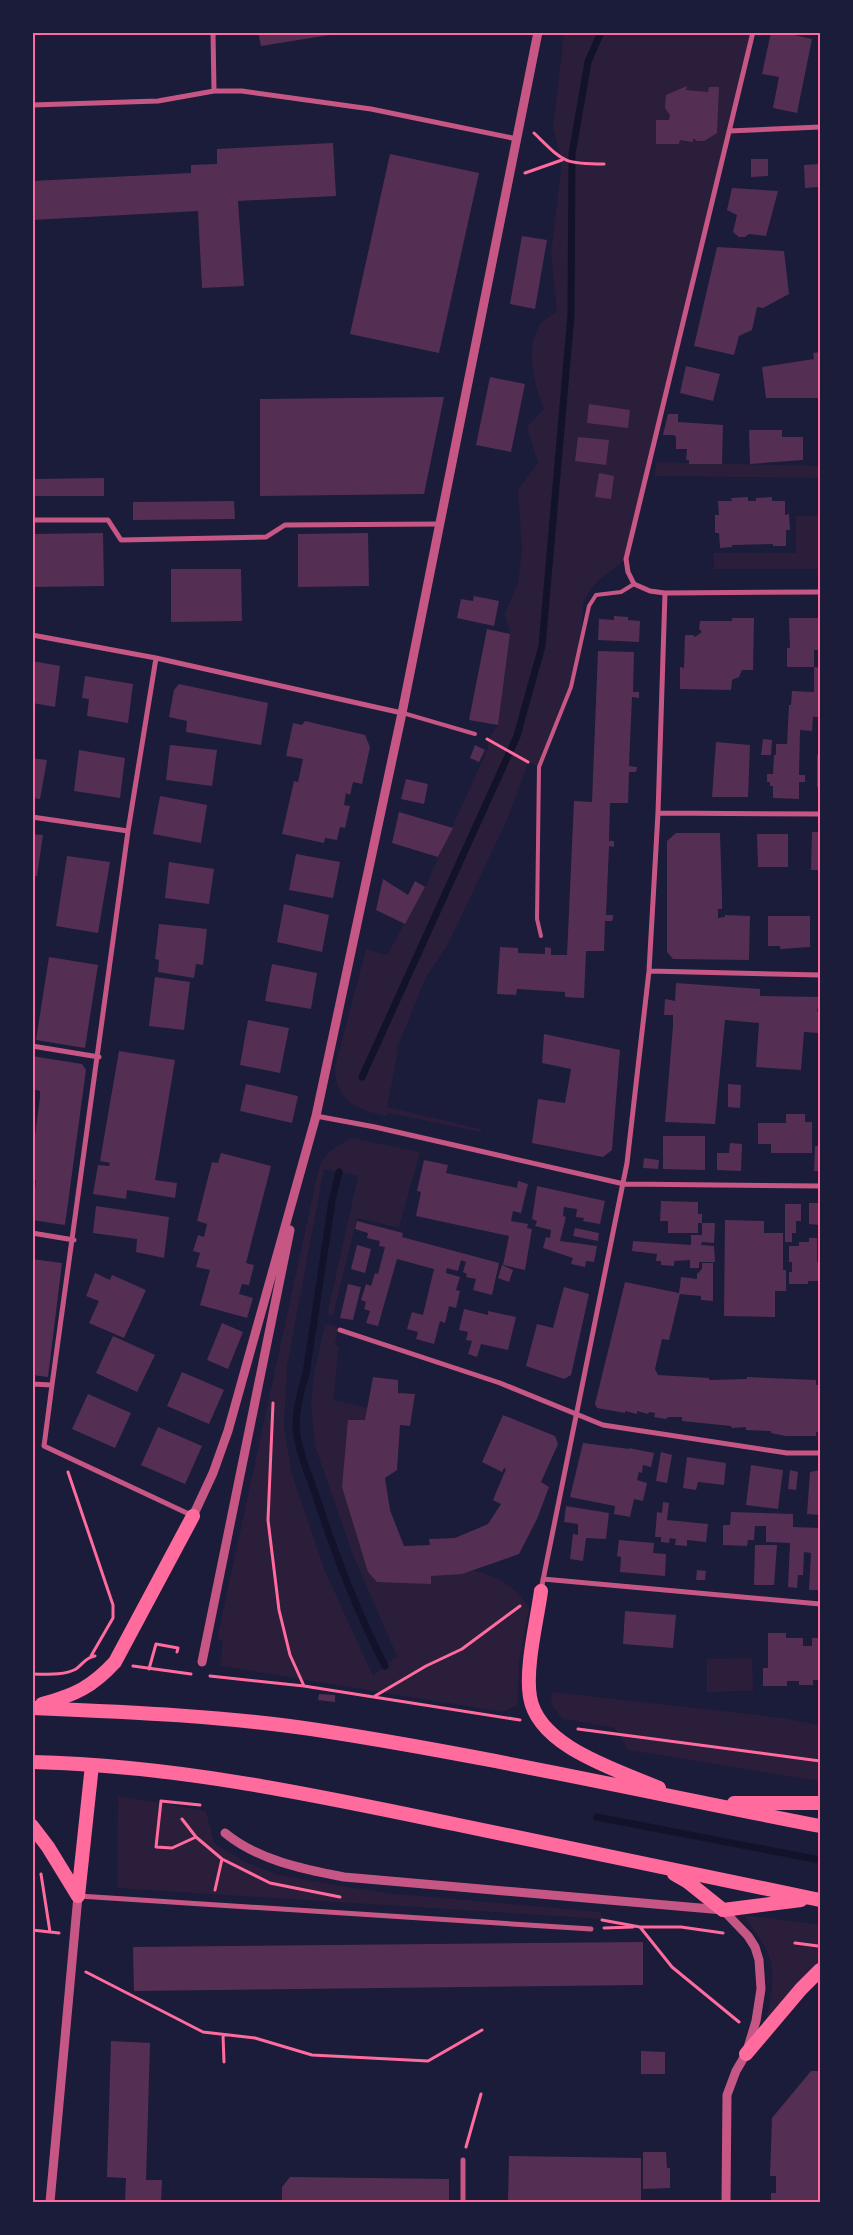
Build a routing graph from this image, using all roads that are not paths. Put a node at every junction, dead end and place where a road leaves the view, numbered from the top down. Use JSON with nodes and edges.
{"nodes":[{"id":1,"x":213,"y":32,"type":"edge"},
{"id":2,"x":538,"y":32,"type":"edge"},
{"id":3,"x":753,"y":32,"type":"edge"},
{"id":4,"x":214,"y":91,"type":"junction"},
{"id":5,"x":32,"y":105,"type":"edge"},
{"id":6,"x":820,"y":127,"type":"edge"},
{"id":7,"x":729,"y":131,"type":"junction"},
{"id":8,"x":517,"y":138,"type":"junction"},
{"id":9,"x":32,"y":520,"type":"edge"},
{"id":10,"x":440,"y":524,"type":"junction"},
{"id":11,"x":634,"y":584,"type":"junction"},
{"id":12,"x":665,"y":592,"type":"junction"},
{"id":13,"x":820,"y":592,"type":"edge"},
{"id":14,"x":32,"y":635,"type":"edge"},
{"id":15,"x":156,"y":658,"type":"junction"},
{"id":16,"x":402,"y":713,"type":"junction"},
{"id":17,"x":475,"y":734,"type":"dead end"},
{"id":18,"x":658,"y":812,"type":"junction"},
{"id":19,"x":820,"y":814,"type":"edge"},
{"id":20,"x":32,"y":817,"type":"edge"},
{"id":21,"x":128,"y":831,"type":"junction"},
{"id":22,"x":541,"y":936,"type":"dead end"},
{"id":23,"x":649,"y":971,"type":"junction"},
{"id":24,"x":820,"y":975,"type":"edge"},
{"id":25,"x":32,"y":1046,"type":"edge"},
{"id":26,"x":98,"y":1057,"type":"junction"},
{"id":27,"x":316,"y":1116,"type":"junction"},
{"id":28,"x":309,"y":1144,"type":"junction"},
{"id":29,"x":624,"y":1184,"type":"junction"},
{"id":30,"x":820,"y":1186,"type":"edge"},
{"id":31,"x":32,"y":1234,"type":"edge"},
{"id":32,"x":74,"y":1240,"type":"junction"},
{"id":33,"x":340,"y":1330,"type":"dead end"},
{"id":34,"x":32,"y":1384,"type":"edge"},
{"id":35,"x":52,"y":1385,"type":"junction"},
{"id":36,"x":577,"y":1413,"type":"junction"},
{"id":37,"x":820,"y":1453,"type":"edge"},
{"id":38,"x":193,"y":1516,"type":"junction"},
{"id":39,"x":542,"y":1585,"type":"junction"},
{"id":40,"x":820,"y":1604,"type":"edge"},
{"id":41,"x":202,"y":1662,"type":"dead end"},
{"id":42,"x":32,"y":1707,"type":"edge"},
{"id":43,"x":32,"y":1762,"type":"edge"},
{"id":44,"x":92,"y":1765,"type":"junction"},
{"id":45,"x":680,"y":1798,"type":"junction"},
{"id":46,"x":820,"y":1802,"type":"edge"},
{"id":47,"x":703,"y":1803,"type":"junction"},
{"id":48,"x":32,"y":1826,"type":"edge"},
{"id":49,"x":820,"y":1826,"type":"edge"},
{"id":50,"x":225,"y":1832,"type":"dead end"},
{"id":51,"x":664,"y":1868,"type":"junction"},
{"id":52,"x":78,"y":1896,"type":"junction"},
{"id":53,"x":816,"y":1899,"type":"edge"},
{"id":54,"x":723,"y":1910,"type":"junction"},
{"id":55,"x":591,"y":1929,"type":"road end"},
{"id":56,"x":820,"y":1970,"type":"edge"},
{"id":57,"x":746,"y":2054,"type":"junction"},
{"id":58,"x":463,"y":2160,"type":"road end"},
{"id":59,"x":50,"y":2202,"type":"edge"},
{"id":60,"x":463,"y":2202,"type":"edge"},
{"id":61,"x":726,"y":2202,"type":"edge"}],
"edges":[{"from":1,"to":4,"type":"street"},
{"from":2,"to":8,"type":"street"},
{"from":3,"to":7,"type":"street"},
{"from":4,"to":5,"type":"street"},
{"from":4,"to":8,"type":"street"},
{"from":6,"to":7,"type":"street"},
{"from":7,"to":11,"type":"street"},
{"from":8,"to":10,"type":"street"},
{"from":9,"to":10,"type":"street"},
{"from":10,"to":16,"type":"street"},
{"from":11,"to":12,"type":"street"},
{"from":11,"to":22,"type":"lane"},
{"from":12,"to":13,"type":"street"},
{"from":12,"to":18,"type":"street"},
{"from":14,"to":15,"type":"street"},
{"from":15,"to":16,"type":"street"},
{"from":15,"to":21,"type":"street"},
{"from":16,"to":17,"type":"lane"},
{"from":16,"to":27,"type":"street"},
{"from":18,"to":19,"type":"street"},
{"from":18,"to":23,"type":"street"},
{"from":20,"to":21,"type":"street"},
{"from":21,"to":26,"type":"street"},
{"from":23,"to":24,"type":"street"},
{"from":23,"to":29,"type":"street"},
{"from":25,"to":26,"type":"street"},
{"from":26,"to":32,"type":"street"},
{"from":27,"to":28,"type":"street"},
{"from":27,"to":29,"type":"street"},
{"from":28,"to":38,"type":"street"},
{"from":28,"to":41,"type":"street"},
{"from":29,"to":30,"type":"street"},
{"from":29,"to":36,"type":"street"},
{"from":31,"to":32,"type":"street"},
{"from":32,"to":35,"type":"street"},
{"from":33,"to":36,"type":"street"},
{"from":34,"to":35,"type":"street"},
{"from":35,"to":38,"type":"street"},
{"from":36,"to":37,"type":"street"},
{"from":36,"to":39,"type":"street"},
{"from":38,"to":42,"type":"highway"},
{"from":39,"to":40,"type":"street"},
{"from":39,"to":45,"type":"highway"},
{"from":42,"to":45,"type":"highway"},
{"from":43,"to":44,"type":"highway"},
{"from":44,"to":51,"type":"highway"},
{"from":44,"to":52,"type":"highway"},
{"from":45,"to":47,"type":"highway"},
{"from":46,"to":47,"type":"highway"},
{"from":47,"to":49,"type":"highway"},
{"from":48,"to":52,"type":"highway"},
{"from":50,"to":54,"type":"street"},
{"from":51,"to":53,"type":"highway"},
{"from":51,"to":54,"type":"highway"},
{"from":52,"to":55,"type":"street"},
{"from":52,"to":59,"type":"street"},
{"from":53,"to":54,"type":"highway"},
{"from":54,"to":57,"type":"street"},
{"from":56,"to":57,"type":"highway"},
{"from":57,"to":61,"type":"street"},
{"from":58,"to":60,"type":"street"}]}
